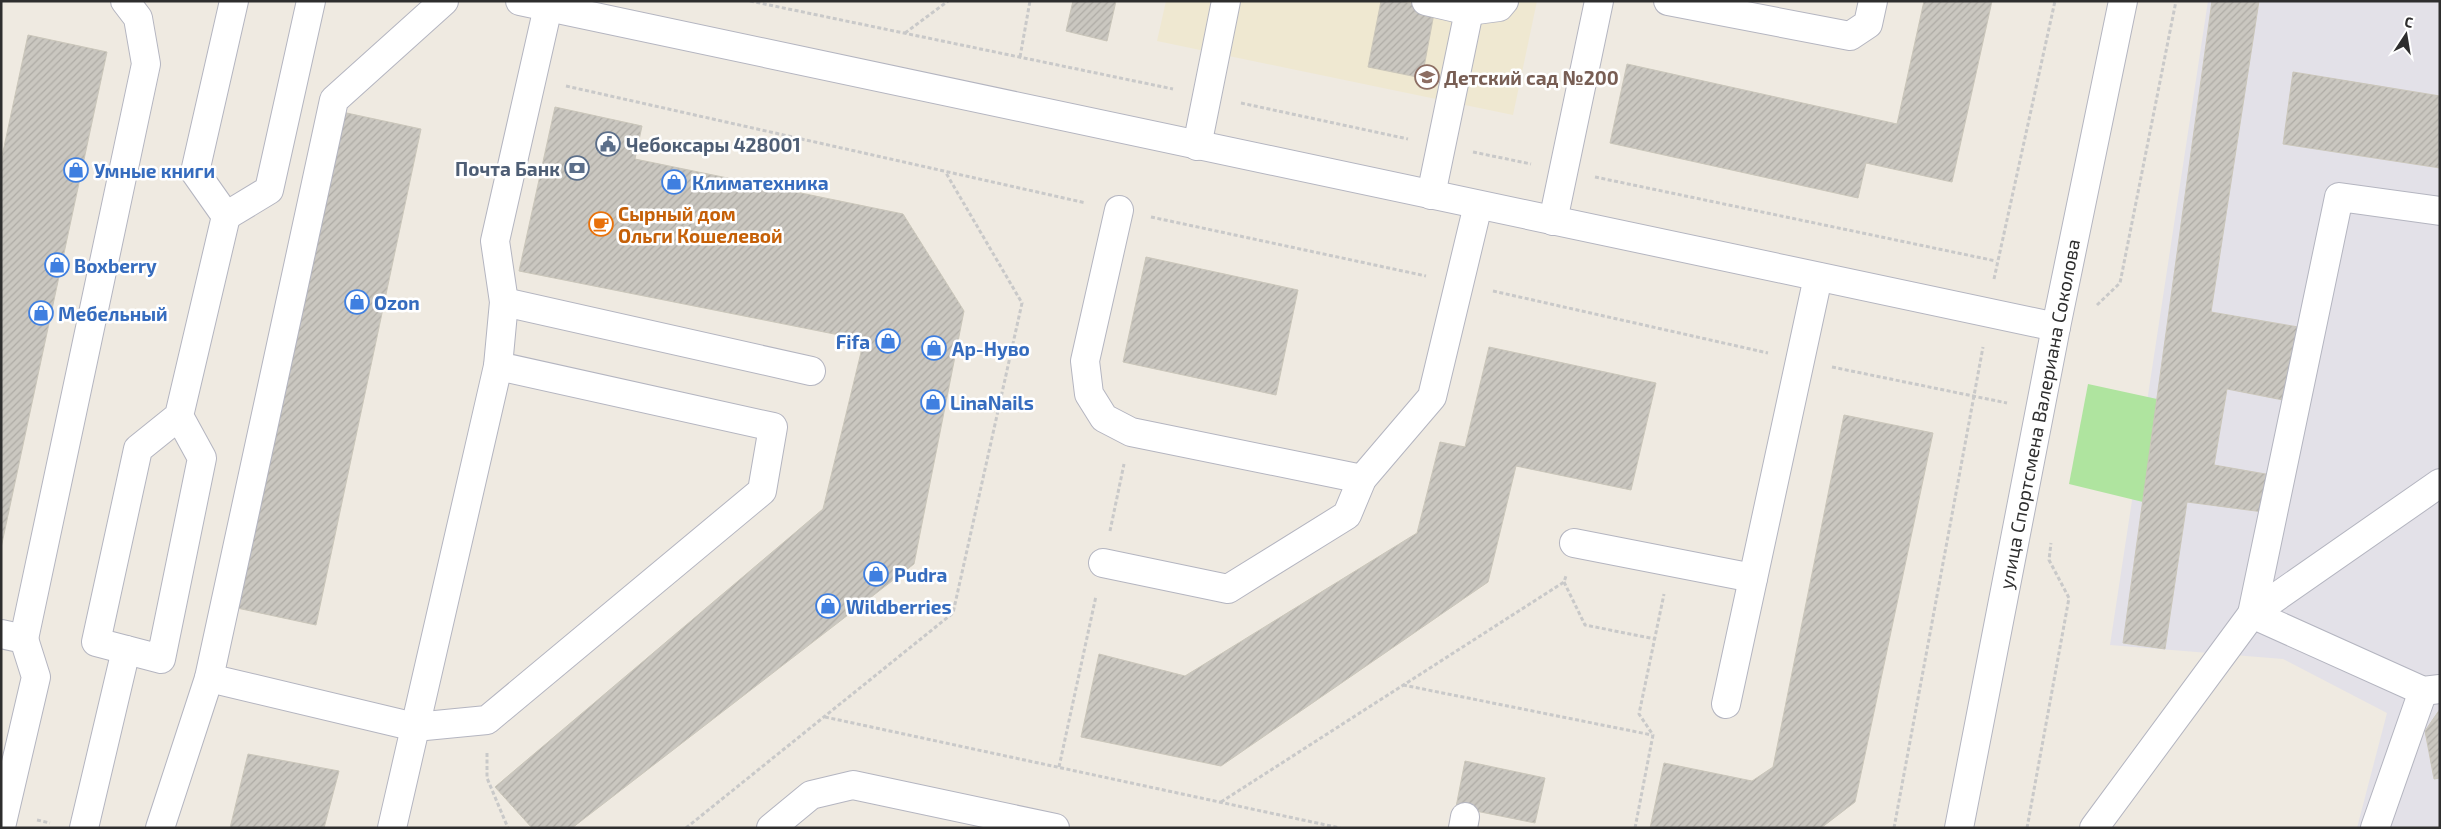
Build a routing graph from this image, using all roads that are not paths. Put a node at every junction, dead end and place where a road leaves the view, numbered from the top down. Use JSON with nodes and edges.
{"nodes":[{"id":1,"x":126,"y":1,"type":"edge"},
{"id":2,"x":234,"y":1,"type":"edge"},
{"id":3,"x":311,"y":1,"type":"edge"},
{"id":4,"x":444,"y":1,"type":"edge"},
{"id":5,"x":520,"y":1,"type":"edge"},
{"id":6,"x":1226,"y":1,"type":"edge"},
{"id":7,"x":1426,"y":1,"type":"edge"},
{"id":8,"x":1504,"y":1,"type":"edge"},
{"id":9,"x":1599,"y":1,"type":"edge"},
{"id":10,"x":1668,"y":1,"type":"edge"},
{"id":11,"x":1873,"y":1,"type":"edge"},
{"id":12,"x":2123,"y":1,"type":"edge"},
{"id":13,"x":548,"y":7,"type":"junction"},
{"id":14,"x":1469,"y":10,"type":"junction"},
{"id":15,"x":617,"y":11,"type":"edge"},
{"id":16,"x":1197,"y":146,"type":"junction"},
{"id":17,"x":1431,"y":195,"type":"junction"},
{"id":18,"x":1478,"y":205,"type":"junction"},
{"id":19,"x":1120,"y":210,"type":"road end"},
{"id":20,"x":2440,"y":211,"type":"edge"},
{"id":21,"x":226,"y":216,"type":"junction"},
{"id":22,"x":1553,"y":221,"type":"junction"},
{"id":23,"x":1818,"y":277,"type":"junction"},
{"id":24,"x":504,"y":302,"type":"junction"},
{"id":25,"x":2056,"y":327,"type":"junction"},
{"id":26,"x":498,"y":366,"type":"junction"},
{"id":27,"x":810,"y":371,"type":"dead end"},
{"id":28,"x":178,"y":416,"type":"junction"},
{"id":29,"x":1362,"y":479,"type":"junction"},
{"id":30,"x":2440,"y":483,"type":"edge"},
{"id":31,"x":1574,"y":543,"type":"road end"},
{"id":32,"x":1103,"y":563,"type":"road end"},
{"id":33,"x":1753,"y":578,"type":"junction"},
{"id":34,"x":2252,"y":614,"type":"junction"},
{"id":35,"x":13,"y":636,"type":"edge"},
{"id":36,"x":126,"y":650,"type":"junction"},
{"id":37,"x":209,"y":678,"type":"junction"},
{"id":38,"x":2432,"y":690,"type":"edge"},
{"id":39,"x":1726,"y":704,"type":"dead end"},
{"id":40,"x":416,"y":727,"type":"junction"},
{"id":41,"x":1,"y":827,"type":"edge"},
{"id":42,"x":84,"y":828,"type":"edge"},
{"id":43,"x":160,"y":828,"type":"edge"},
{"id":44,"x":392,"y":828,"type":"edge"},
{"id":45,"x":771,"y":828,"type":"edge"},
{"id":46,"x":1055,"y":828,"type":"edge"},
{"id":47,"x":1959,"y":828,"type":"edge"},
{"id":48,"x":2094,"y":828,"type":"edge"},
{"id":49,"x":2376,"y":828,"type":"edge"}],
"edges":[{"from":1,"to":35,"type":"street"},
{"from":2,"to":21,"type":"street"},
{"from":3,"to":21,"type":"street"},
{"from":4,"to":37,"type":"street"},
{"from":5,"to":13,"type":"street"},
{"from":6,"to":16,"type":"street"},
{"from":7,"to":14,"type":"street"},
{"from":8,"to":14,"type":"street"},
{"from":9,"to":22,"type":"street"},
{"from":10,"to":11,"type":"street"},
{"from":12,"to":25,"type":"street","name":"улица Спортсмена Валериана Соколова"},
{"from":13,"to":15,"type":"street"},
{"from":13,"to":24,"type":"street"},
{"from":14,"to":17,"type":"street"},
{"from":15,"to":16,"type":"street"},
{"from":16,"to":17,"type":"street"},
{"from":17,"to":18,"type":"street"},
{"from":18,"to":22,"type":"street"},
{"from":18,"to":29,"type":"street"},
{"from":19,"to":29,"type":"street"},
{"from":20,"to":34,"type":"street"},
{"from":21,"to":28,"type":"street"},
{"from":22,"to":23,"type":"street"},
{"from":23,"to":25,"type":"street"},
{"from":23,"to":33,"type":"street"},
{"from":24,"to":26,"type":"street"},
{"from":24,"to":27,"type":"street"},
{"from":25,"to":47,"type":"street","name":"улица Спортсмена Валериана Соколова"},
{"from":26,"to":40,"type":"street"},
{"from":26,"to":40,"type":"street"},
{"from":28,"to":36,"type":"street"},
{"from":28,"to":36,"type":"street"},
{"from":29,"to":32,"type":"street"},
{"from":30,"to":34,"type":"street"},
{"from":31,"to":33,"type":"street"},
{"from":33,"to":39,"type":"street"},
{"from":34,"to":38,"type":"street"},
{"from":34,"to":48,"type":"street"},
{"from":35,"to":41,"type":"street"},
{"from":36,"to":42,"type":"street"},
{"from":37,"to":40,"type":"street"},
{"from":37,"to":43,"type":"street"},
{"from":38,"to":49,"type":"street"},
{"from":40,"to":44,"type":"street"},
{"from":45,"to":46,"type":"street"}]}
